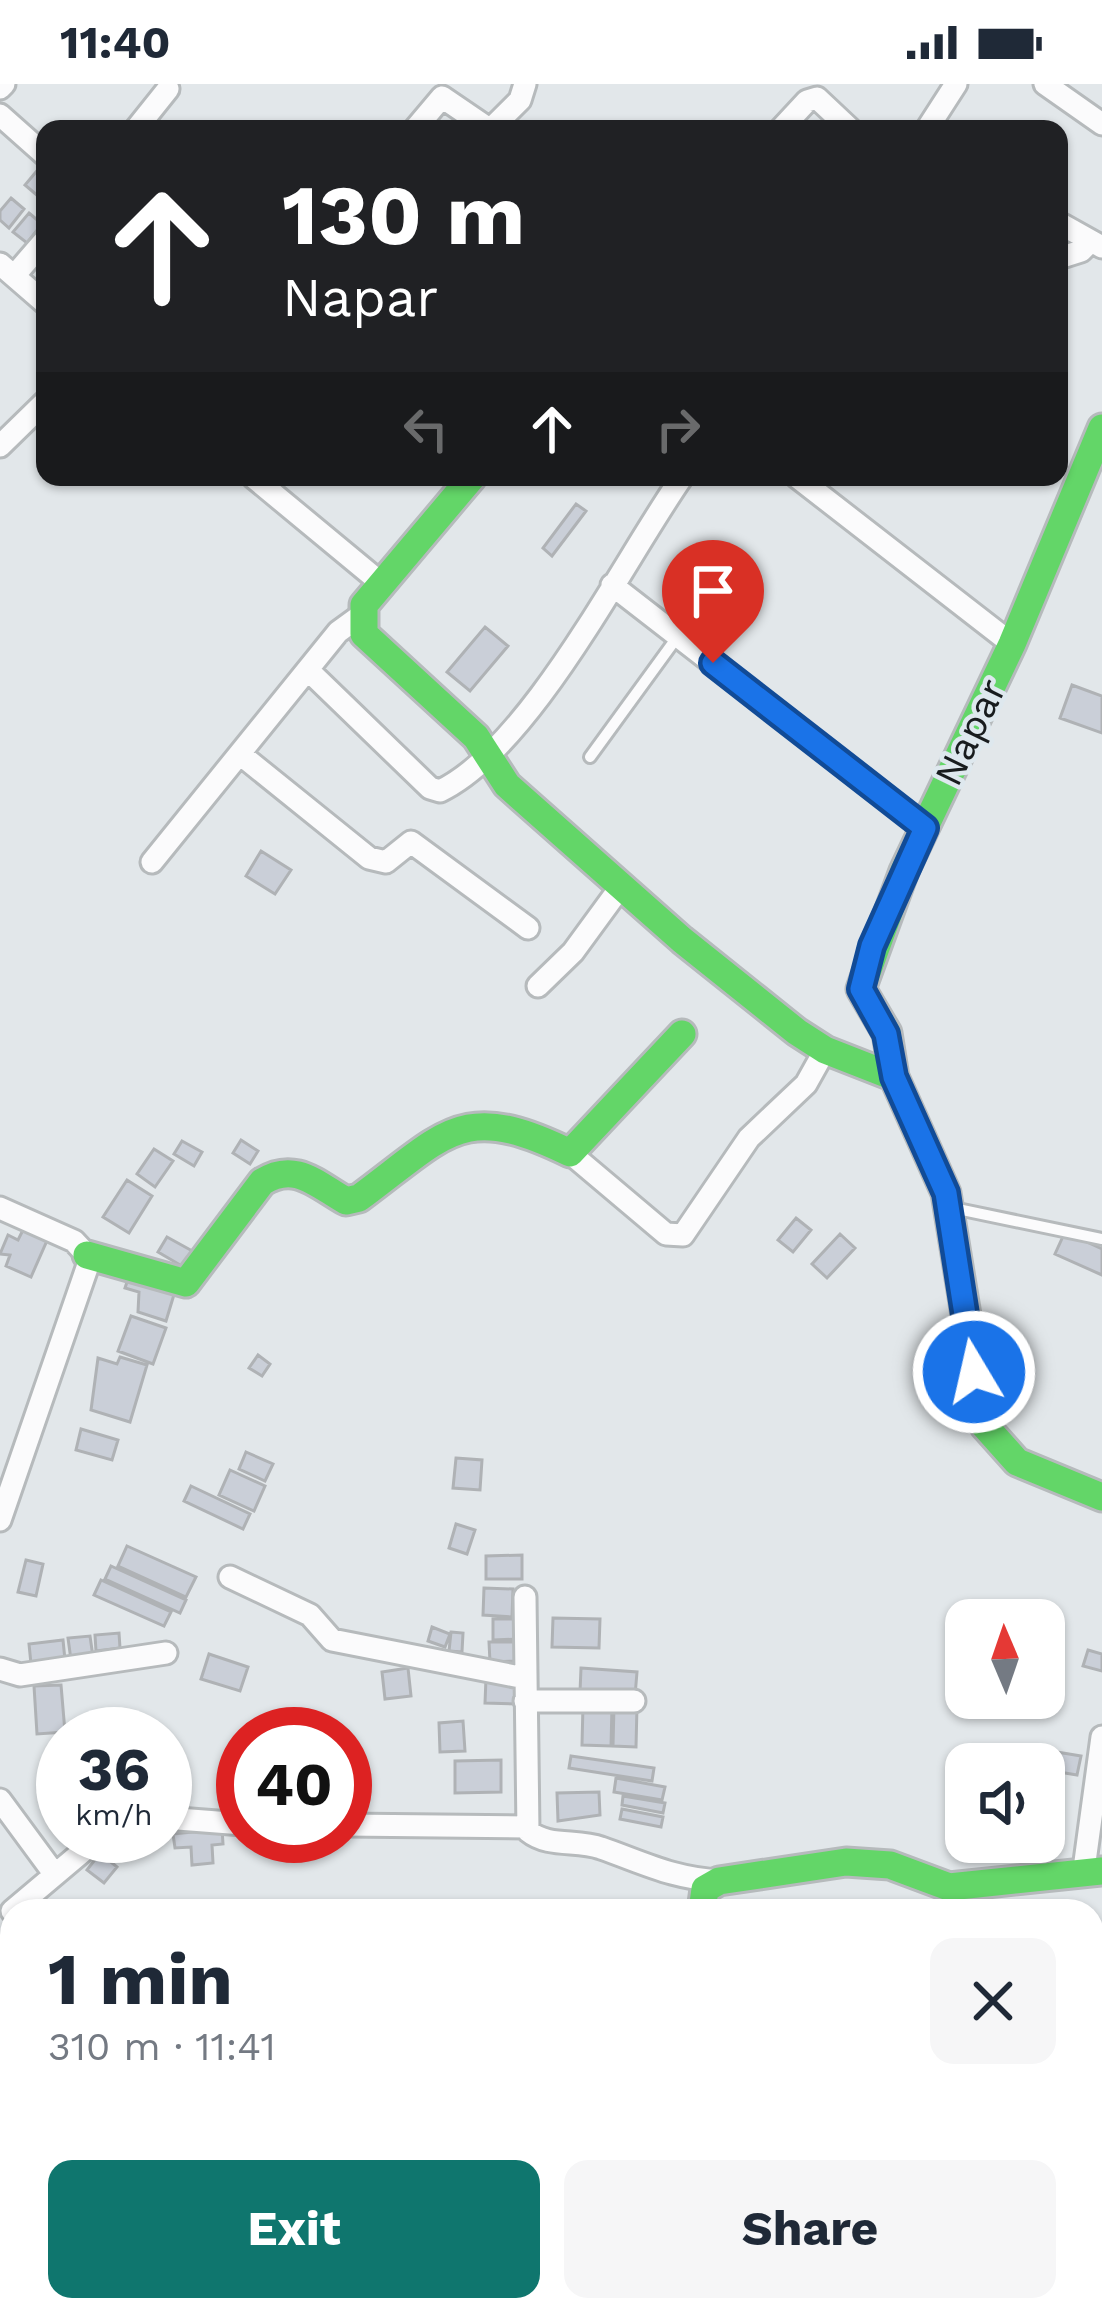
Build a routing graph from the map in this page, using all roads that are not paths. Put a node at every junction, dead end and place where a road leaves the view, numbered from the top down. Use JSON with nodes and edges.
{"nodes":[{"id":1,"x":525,"y":84,"type":"edge"},
{"id":2,"x":956,"y":84,"type":"edge"},
{"id":3,"x":1045,"y":84,"type":"edge"},
{"id":4,"x":169,"y":89,"type":"dead end"},
{"id":5,"x":0,"y":116,"type":"edge"},
{"id":6,"x":143,"y":120,"type":"edge"},
{"id":7,"x":423,"y":120,"type":"edge"},
{"id":8,"x":476,"y":120,"type":"edge"},
{"id":9,"x":499,"y":120,"type":"edge"},
{"id":10,"x":791,"y":120,"type":"edge"},
{"id":11,"x":842,"y":120,"type":"edge"},
{"id":12,"x":933,"y":120,"type":"edge"},
{"id":13,"x":1102,"y":124,"type":"edge"},
{"id":14,"x":36,"y":147,"type":"edge"},
{"id":15,"x":1068,"y":229,"type":"edge"},
{"id":16,"x":1096,"y":244,"type":"edge"},
{"id":17,"x":36,"y":247,"type":"edge"},
{"id":18,"x":1068,"y":255,"type":"edge"},
{"id":19,"x":7,"y":270,"type":"edge"},
{"id":20,"x":36,"y":295,"type":"edge"},
{"id":21,"x":36,"y":411,"type":"edge"},
{"id":22,"x":1102,"y":428,"type":"edge"},
{"id":23,"x":0,"y":446,"type":"edge"},
{"id":24,"x":264,"y":486,"type":"edge"},
{"id":25,"x":464,"y":486,"type":"edge"},
{"id":26,"x":676,"y":486,"type":"edge"},
{"id":27,"x":809,"y":486,"type":"edge"},
{"id":28,"x":381,"y":583,"type":"junction"},
{"id":29,"x":612,"y":585,"type":"junction"},
{"id":30,"x":360,"y":616,"type":"junction"},
{"id":31,"x":678,"y":636,"type":"junction"},
{"id":32,"x":1012,"y":644,"type":"junction"},
{"id":33,"x":308,"y":670,"type":"junction"},
{"id":34,"x":240,"y":754,"type":"junction"},
{"id":35,"x":590,"y":757,"type":"dead end"},
{"id":36,"x":491,"y":758,"type":"junction"},
{"id":37,"x":925,"y":828,"type":"junction"},
{"id":38,"x":152,"y":862,"type":"dead end"},
{"id":39,"x":622,"y":885,"type":"junction"},
{"id":40,"x":528,"y":928,"type":"dead end"},
{"id":41,"x":538,"y":986,"type":"dead end"},
{"id":42,"x":682,"y":1034,"type":"dead end"},
{"id":43,"x":825,"y":1050,"type":"junction"},
{"id":44,"x":894,"y":1077,"type":"junction"},
{"id":45,"x":571,"y":1153,"type":"junction"},
{"id":46,"x":0,"y":1208,"type":"edge"},
{"id":47,"x":949,"y":1208,"type":"junction"},
{"id":48,"x":1102,"y":1239,"type":"edge"},
{"id":49,"x":87,"y":1256,"type":"junction"},
{"id":50,"x":1102,"y":1497,"type":"edge"},
{"id":51,"x":0,"y":1520,"type":"edge"},
{"id":52,"x":230,"y":1576,"type":"dead end"},
{"id":53,"x":525,"y":1597,"type":"dead end"},
{"id":54,"x":166,"y":1653,"type":"dead end"},
{"id":55,"x":0,"y":1669,"type":"edge"},
{"id":56,"x":525,"y":1689,"type":"junction"},
{"id":57,"x":634,"y":1701,"type":"dead end"},
{"id":58,"x":1102,"y":1737,"type":"edge"},
{"id":59,"x":0,"y":1800,"type":"edge"},
{"id":60,"x":372,"y":1825,"type":"edge"},
{"id":61,"x":526,"y":1827,"type":"junction"},
{"id":62,"x":65,"y":1863,"type":"edge"},
{"id":63,"x":1093,"y":1870,"type":"edge"},
{"id":64,"x":53,"y":1872,"type":"junction"},
{"id":65,"x":712,"y":1891,"type":"edge"},
{"id":66,"x":25,"y":1899,"type":"edge"}],
"edges":[{"from":1,"to":9,"type":"street"},
{"from":2,"to":12,"type":"street"},
{"from":3,"to":13,"type":"street"},
{"from":4,"to":6,"type":"street"},
{"from":5,"to":14,"type":"street"},
{"from":7,"to":8,"type":"street"},
{"from":10,"to":11,"type":"street"},
{"from":15,"to":16,"type":"street"},
{"from":16,"to":18,"type":"street"},
{"from":17,"to":19,"type":"street"},
{"from":19,"to":20,"type":"street"},
{"from":21,"to":23,"type":"street"},
{"from":22,"to":32,"type":"street","name":"Napar"},
{"from":24,"to":28,"type":"street"},
{"from":25,"to":28,"type":"street"},
{"from":26,"to":29,"type":"street"},
{"from":27,"to":32,"type":"street"},
{"from":28,"to":30,"type":"street"},
{"from":29,"to":31,"type":"street"},
{"from":29,"to":36,"type":"street"},
{"from":30,"to":33,"type":"street"},
{"from":30,"to":36,"type":"street"},
{"from":31,"to":35,"type":"lane"},
{"from":31,"to":37,"type":"street"},
{"from":32,"to":37,"type":"street","name":"Napar"},
{"from":33,"to":34,"type":"street"},
{"from":33,"to":36,"type":"street"},
{"from":34,"to":38,"type":"street"},
{"from":34,"to":40,"type":"street"},
{"from":36,"to":39,"type":"street"},
{"from":37,"to":44,"type":"street","name":"Napar"},
{"from":39,"to":41,"type":"street"},
{"from":39,"to":43,"type":"street"},
{"from":42,"to":45,"type":"street"},
{"from":43,"to":44,"type":"street"},
{"from":43,"to":45,"type":"street"},
{"from":44,"to":47,"type":"street"},
{"from":45,"to":49,"type":"street"},
{"from":46,"to":49,"type":"street"},
{"from":47,"to":48,"type":"lane"},
{"from":47,"to":50,"type":"street"},
{"from":49,"to":51,"type":"street"},
{"from":52,"to":56,"type":"street"},
{"from":53,"to":56,"type":"street"},
{"from":54,"to":55,"type":"street"},
{"from":56,"to":57,"type":"street"},
{"from":56,"to":61,"type":"street"},
{"from":58,"to":63,"type":"street"},
{"from":59,"to":64,"type":"street"},
{"from":60,"to":61,"type":"street"},
{"from":61,"to":65,"type":"street"},
{"from":62,"to":64,"type":"street"},
{"from":63,"to":65,"type":"street"},
{"from":64,"to":66,"type":"street"}]}
